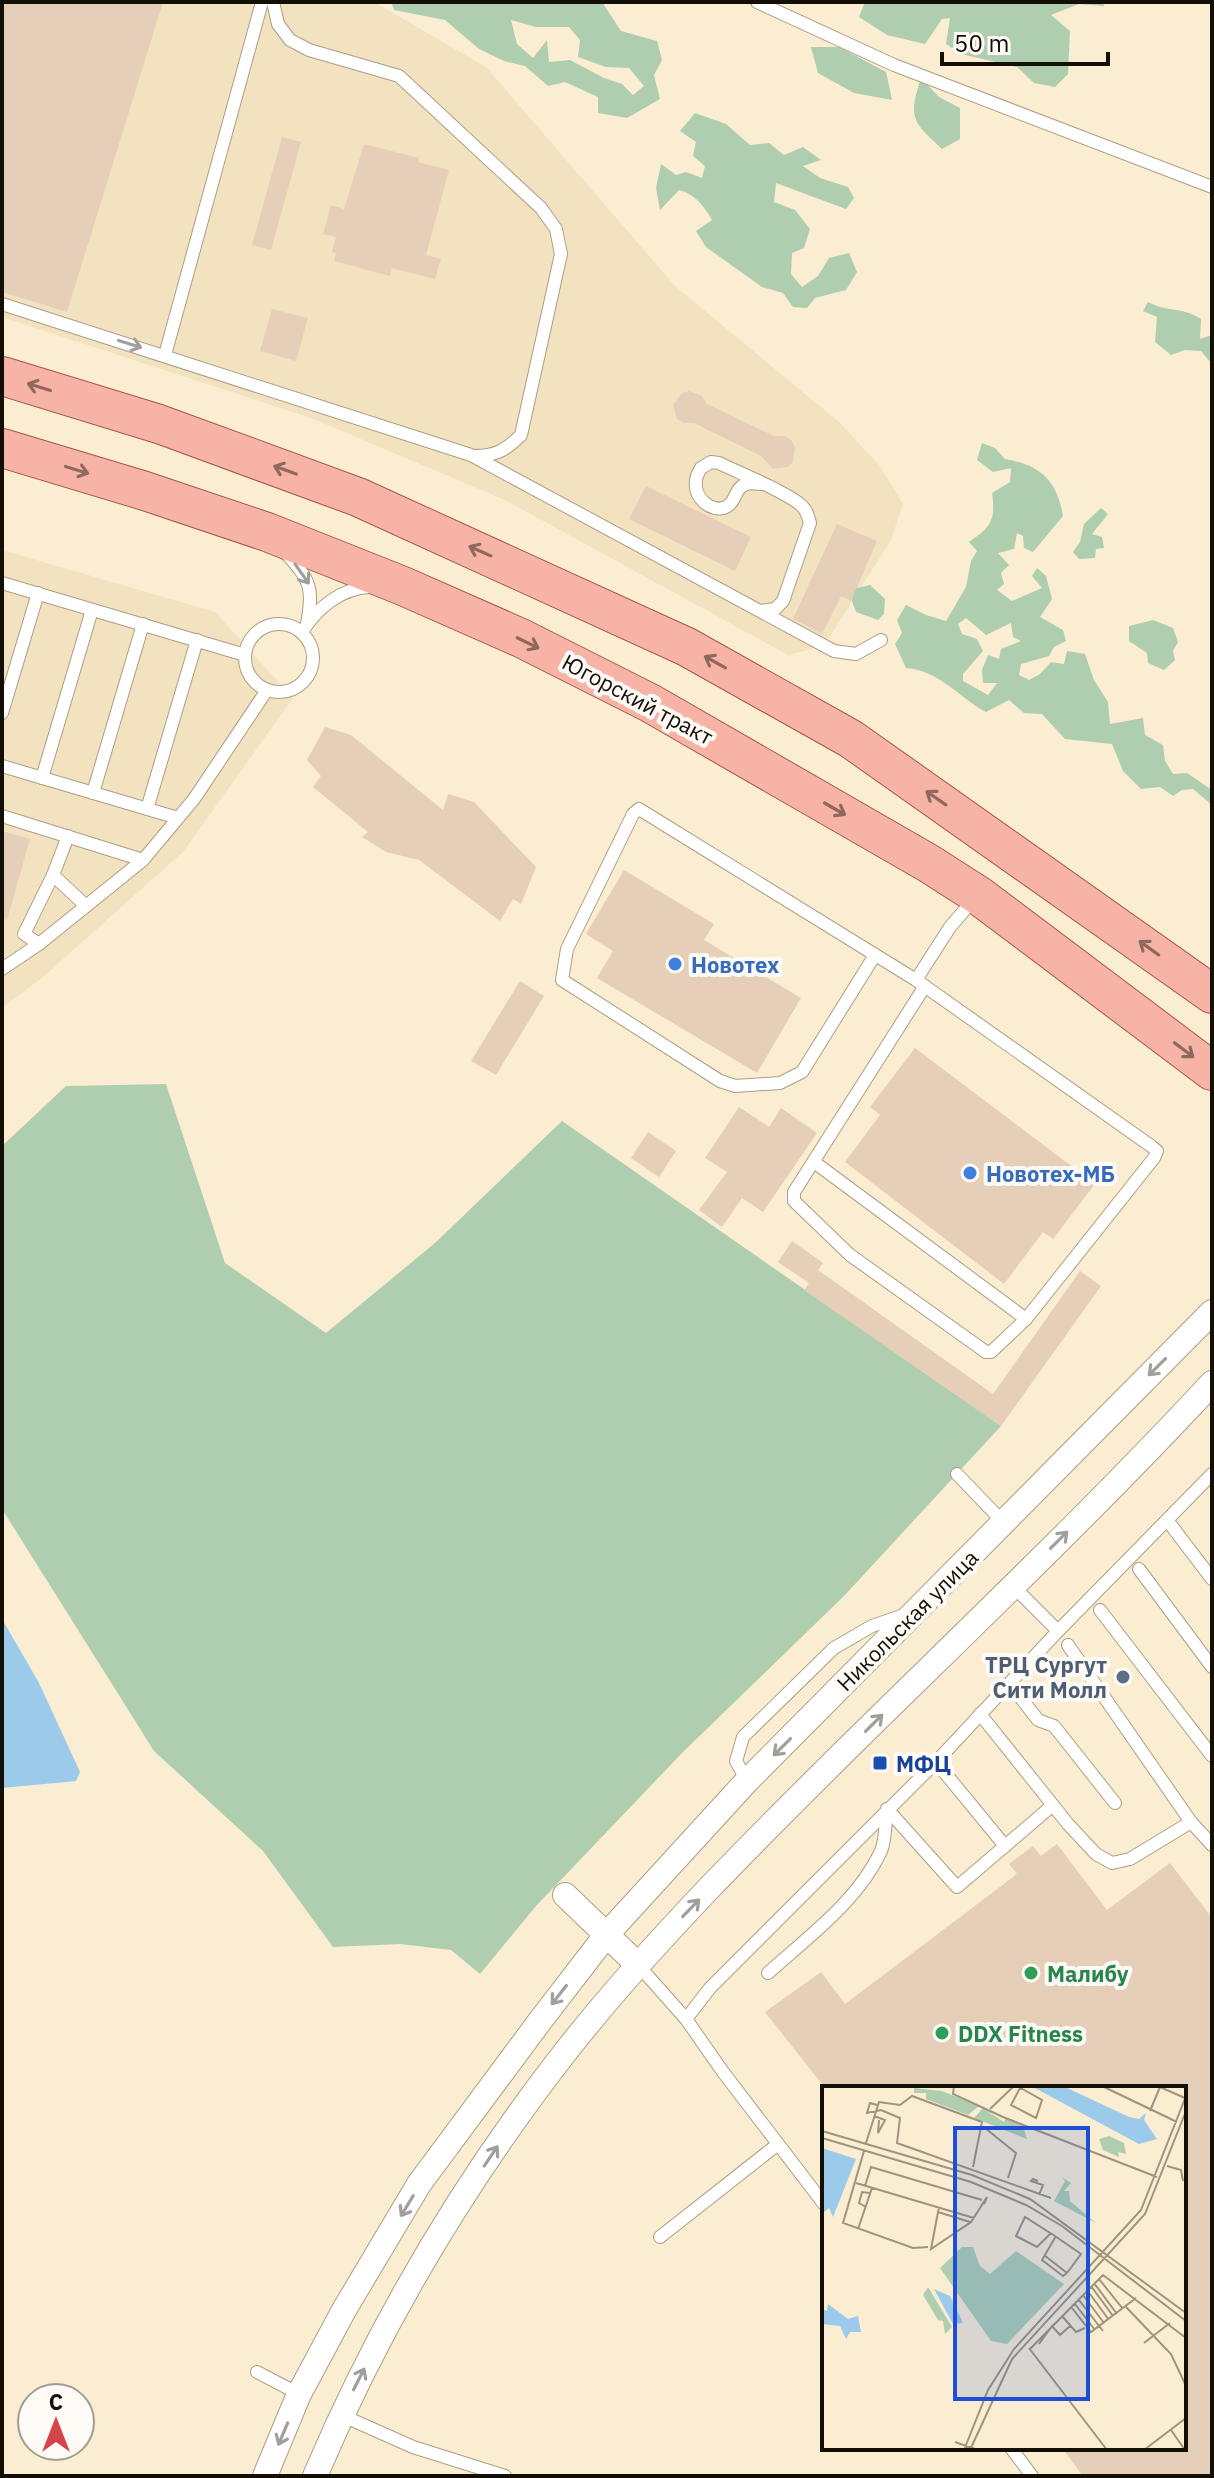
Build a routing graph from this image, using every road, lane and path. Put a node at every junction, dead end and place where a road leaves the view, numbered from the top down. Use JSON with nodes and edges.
{"nodes":[{"id":1,"x":262,"y":2,"type":"edge"},
{"id":2,"x":273,"y":2,"type":"edge"},
{"id":3,"x":757,"y":2,"type":"edge"},
{"id":4,"x":1212,"y":187,"type":"edge"},
{"id":5,"x":2,"y":304,"type":"edge"},
{"id":6,"x":165,"y":355,"type":"junction"},
{"id":7,"x":2,"y":376,"type":"edge"},
{"id":8,"x":2,"y":448,"type":"edge"},
{"id":9,"x":471,"y":455,"type":"junction"},
{"id":10,"x":760,"y":484,"type":"junction"},
{"id":11,"x":267,"y":532,"type":"junction"},
{"id":12,"x":2,"y":583,"type":"edge"},
{"id":13,"x":403,"y":586,"type":"junction"},
{"id":14,"x":38,"y":593,"type":"junction"},
{"id":15,"x":92,"y":610,"type":"junction"},
{"id":16,"x":761,"y":611,"type":"junction"},
{"id":17,"x":143,"y":624,"type":"junction"},
{"id":18,"x":304,"y":629,"type":"junction"},
{"id":19,"x":197,"y":640,"type":"junction"},
{"id":20,"x":881,"y":640,"type":"dead end"},
{"id":21,"x":245,"y":655,"type":"junction"},
{"id":22,"x":267,"y":690,"type":"junction"},
{"id":23,"x":2,"y":713,"type":"edge"},
{"id":24,"x":2,"y":766,"type":"edge"},
{"id":25,"x":42,"y":778,"type":"junction"},
{"id":26,"x":93,"y":793,"type":"junction"},
{"id":27,"x":147,"y":809,"type":"junction"},
{"id":28,"x":2,"y":816,"type":"edge"},
{"id":29,"x":178,"y":818,"type":"junction"},
{"id":30,"x":68,"y":836,"type":"junction"},
{"id":31,"x":143,"y":860,"type":"junction"},
{"id":32,"x":53,"y":875,"type":"junction"},
{"id":33,"x":978,"y":895,"type":"junction"},
{"id":34,"x":85,"y":905,"type":"junction"},
{"id":35,"x":39,"y":944,"type":"junction"},
{"id":36,"x":875,"y":955,"type":"junction"},
{"id":37,"x":2,"y":969,"type":"edge"},
{"id":38,"x":921,"y":983,"type":"junction"},
{"id":39,"x":1212,"y":994,"type":"edge"},
{"id":40,"x":1212,"y":1071,"type":"edge"},
{"id":41,"x":814,"y":1162,"type":"junction"},
{"id":42,"x":1212,"y":1312,"type":"edge"},
{"id":43,"x":1026,"y":1319,"type":"junction"},
{"id":44,"x":1212,"y":1383,"type":"edge"},
{"id":45,"x":957,"y":1474,"type":"dead end"},
{"id":46,"x":1208,"y":1478,"type":"edge"},
{"id":47,"x":1212,"y":1494,"type":"edge"},
{"id":48,"x":1167,"y":1520,"type":"junction"},
{"id":49,"x":1003,"y":1522,"type":"junction"},
{"id":50,"x":1139,"y":1569,"type":"dead end"},
{"id":51,"x":1212,"y":1579,"type":"edge"},
{"id":52,"x":1013,"y":1586,"type":"junction"},
{"id":53,"x":1100,"y":1610,"type":"dead end"},
{"id":54,"x":915,"y":1611,"type":"junction"},
{"id":55,"x":1058,"y":1631,"type":"junction"},
{"id":56,"x":1068,"y":1645,"type":"dead end"},
{"id":57,"x":1212,"y":1667,"type":"edge"},
{"id":58,"x":1010,"y":1684,"type":"junction"},
{"id":59,"x":980,"y":1714,"type":"junction"},
{"id":60,"x":1212,"y":1756,"type":"edge"},
{"id":61,"x":936,"y":1762,"type":"junction"},
{"id":62,"x":747,"y":1781,"type":"junction"},
{"id":63,"x":1115,"y":1803,"type":"dead end"},
{"id":64,"x":1053,"y":1805,"type":"junction"},
{"id":65,"x":887,"y":1809,"type":"junction"},
{"id":66,"x":1191,"y":1822,"type":"junction"},
{"id":67,"x":1212,"y":1845,"type":"edge"},
{"id":68,"x":1005,"y":1846,"type":"junction"},
{"id":69,"x":565,"y":1895,"type":"dead end"},
{"id":70,"x":607,"y":1934,"type":"junction"},
{"id":71,"x":638,"y":1965,"type":"junction"},
{"id":72,"x":768,"y":1973,"type":"dead end"},
{"id":73,"x":686,"y":2019,"type":"junction"},
{"id":74,"x":778,"y":2144,"type":"junction"},
{"id":75,"x":822,"y":2201,"type":"edge"},
{"id":76,"x":660,"y":2237,"type":"dead end"},
{"id":77,"x":257,"y":2372,"type":"dead end"},
{"id":78,"x":299,"y":2394,"type":"junction"},
{"id":79,"x":341,"y":2415,"type":"junction"},
{"id":80,"x":1012,"y":2450,"type":"edge"},
{"id":81,"x":265,"y":2476,"type":"edge"},
{"id":82,"x":315,"y":2476,"type":"edge"},
{"id":83,"x":505,"y":2476,"type":"edge"},
{"id":84,"x":1032,"y":2476,"type":"edge"}],
"edges":[{"from":1,"to":6,"type":"lane"},
{"from":2,"to":9,"type":"lane"},
{"from":3,"to":4,"type":"lane"},
{"from":5,"to":6,"type":"lane","one_way":true},
{"from":6,"to":9,"type":"lane"},
{"from":39,"to":7,"type":"main road","one_way":true},
{"from":8,"to":11,"type":"main road","name":"Югорский тракт","one_way":true},
{"from":9,"to":16,"type":"lane"},
{"from":10,"to":10,"type":"lane"},
{"from":10,"to":16,"type":"lane"},
{"from":11,"to":13,"type":"main road","name":"Югорский тракт"},
{"from":11,"to":18,"type":"lane","one_way":true},
{"from":12,"to":14,"type":"lane"},
{"from":13,"to":18,"type":"lane"},
{"from":13,"to":33,"type":"main road","name":"Югорский тракт","one_way":true},
{"from":14,"to":15,"type":"lane"},
{"from":14,"to":23,"type":"lane"},
{"from":15,"to":17,"type":"lane"},
{"from":15,"to":25,"type":"lane"},
{"from":16,"to":20,"type":"lane"},
{"from":17,"to":19,"type":"lane"},
{"from":17,"to":26,"type":"lane"},
{"from":18,"to":21,"type":"lane"},
{"from":18,"to":22,"type":"lane"},
{"from":19,"to":21,"type":"lane"},
{"from":19,"to":27,"type":"lane"},
{"from":21,"to":22,"type":"lane"},
{"from":22,"to":29,"type":"lane"},
{"from":24,"to":25,"type":"lane"},
{"from":25,"to":26,"type":"lane"},
{"from":26,"to":27,"type":"lane"},
{"from":27,"to":29,"type":"lane"},
{"from":28,"to":30,"type":"lane"},
{"from":29,"to":31,"type":"lane"},
{"from":30,"to":31,"type":"lane"},
{"from":30,"to":32,"type":"lane"},
{"from":31,"to":34,"type":"lane"},
{"from":32,"to":34,"type":"lane"},
{"from":32,"to":35,"type":"lane"},
{"from":33,"to":38,"type":"lane"},
{"from":33,"to":40,"type":"main road","name":"Югорский тракт","one_way":true},
{"from":34,"to":35,"type":"lane"},
{"from":35,"to":37,"type":"lane"},
{"from":36,"to":36,"type":"lane"},
{"from":36,"to":38,"type":"lane"},
{"from":38,"to":41,"type":"lane"},
{"from":38,"to":43,"type":"lane"},
{"from":41,"to":43,"type":"lane"},
{"from":41,"to":43,"type":"lane"},
{"from":42,"to":49,"type":"street","name":"Никольская улица","one_way":true},
{"from":52,"to":44,"type":"street","one_way":true},
{"from":45,"to":49,"type":"lane"},
{"from":46,"to":47,"type":"lane"},
{"from":46,"to":48,"type":"lane"},
{"from":48,"to":51,"type":"lane"},
{"from":48,"to":55,"type":"lane"},
{"from":49,"to":54,"type":"street","name":"Никольская улица"},
{"from":50,"to":57,"type":"lane"},
{"from":52,"to":55,"type":"lane"},
{"from":71,"to":52,"type":"street","one_way":true},
{"from":53,"to":60,"type":"lane"},
{"from":54,"to":62,"type":"street","name":"Никольская улица","one_way":true},
{"from":54,"to":62,"type":"lane"},
{"from":55,"to":58,"type":"lane"},
{"from":56,"to":66,"type":"lane"},
{"from":58,"to":59,"type":"lane"},
{"from":58,"to":63,"type":"lane"},
{"from":59,"to":61,"type":"lane"},
{"from":59,"to":64,"type":"lane"},
{"from":61,"to":65,"type":"lane"},
{"from":61,"to":68,"type":"lane"},
{"from":62,"to":70,"type":"street","name":"Никольская улица"},
{"from":64,"to":66,"type":"lane"},
{"from":64,"to":68,"type":"lane"},
{"from":65,"to":68,"type":"lane"},
{"from":65,"to":72,"type":"lane"},
{"from":65,"to":73,"type":"lane"},
{"from":66,"to":67,"type":"lane"},
{"from":69,"to":70,"type":"street"},
{"from":70,"to":71,"type":"street"},
{"from":70,"to":78,"type":"street","name":"Никольская улица","one_way":true},
{"from":71,"to":73,"type":"lane"},
{"from":79,"to":71,"type":"street","one_way":true},
{"from":73,"to":74,"type":"lane"},
{"from":74,"to":75,"type":"lane"},
{"from":74,"to":76,"type":"lane"},
{"from":77,"to":78,"type":"lane"},
{"from":78,"to":81,"type":"street","name":"Никольская улица","one_way":true},
{"from":79,"to":82,"type":"street"},
{"from":79,"to":83,"type":"lane"},
{"from":80,"to":84,"type":"lane"}]}
